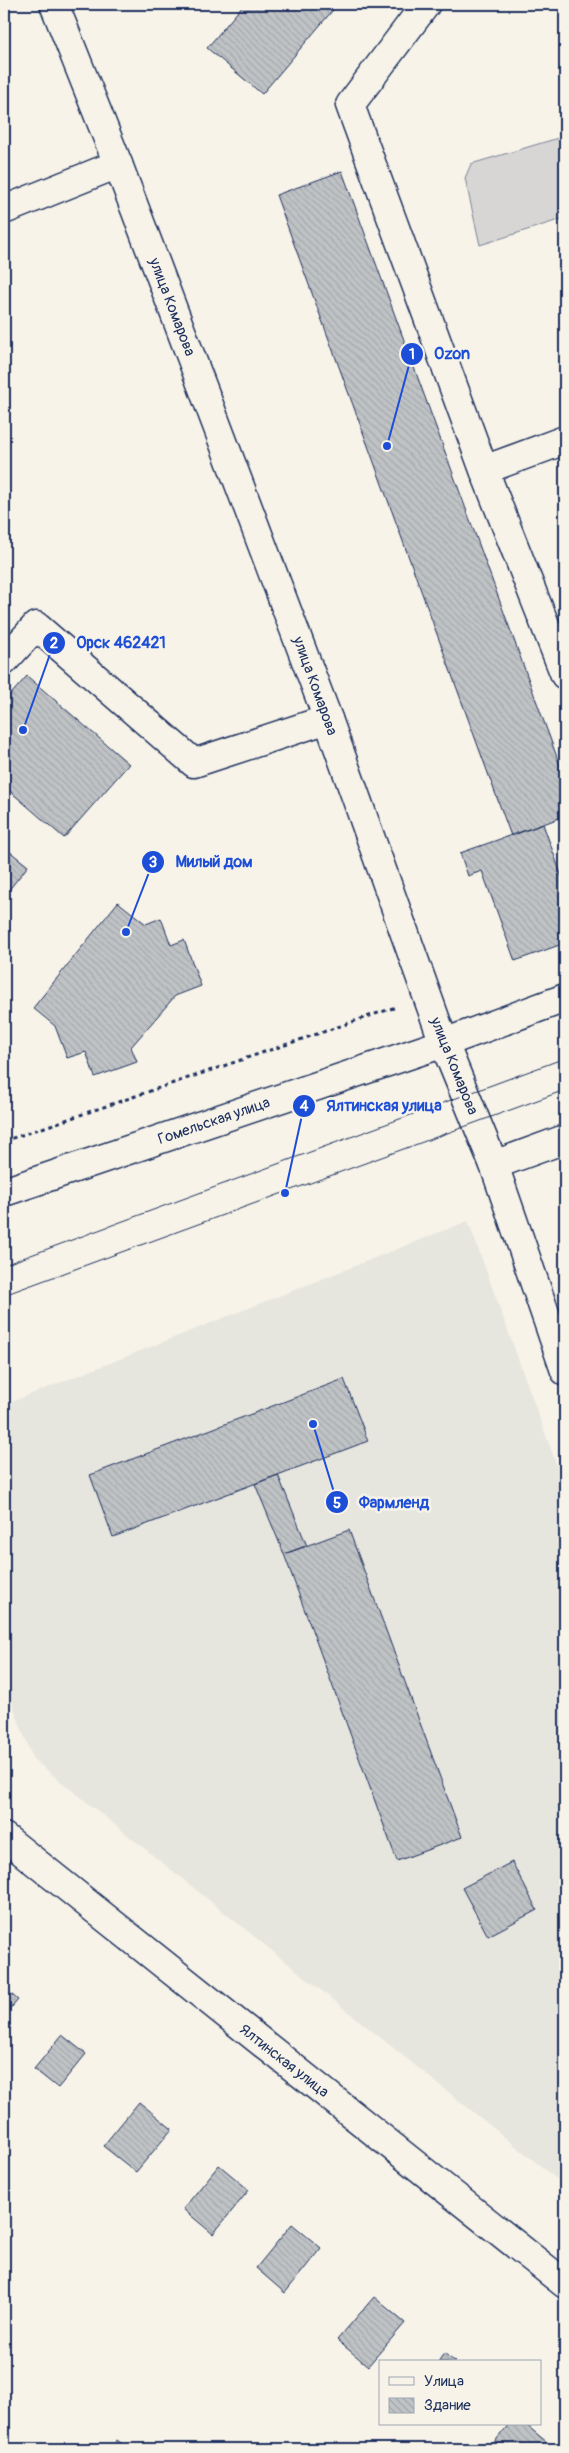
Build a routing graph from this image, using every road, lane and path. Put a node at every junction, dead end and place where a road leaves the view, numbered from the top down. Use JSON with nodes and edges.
{"nodes":[{"id":1,"x":54,"y":4,"type":"edge"},
{"id":2,"x":426,"y":4,"type":"edge"},
{"id":3,"x":118,"y":164,"type":"junction"},
{"id":4,"x":4,"y":210,"type":"edge"},
{"id":5,"x":565,"y":440,"type":"edge"},
{"id":6,"x":484,"y":470,"type":"junction"},
{"id":7,"x":4,"y":661,"type":"edge"},
{"id":8,"x":565,"y":675,"type":"edge"},
{"id":9,"x":328,"y":719,"type":"junction"},
{"id":10,"x":427,"y":996,"type":"junction"},
{"id":11,"x":565,"y":998,"type":"edge"},
{"id":12,"x":444,"y":1043,"type":"junction"},
{"id":13,"x":565,"y":1139,"type":"edge"},
{"id":14,"x":4,"y":1141,"type":"edge"},
{"id":15,"x":494,"y":1164,"type":"junction"},
{"id":16,"x":4,"y":1192,"type":"edge"},
{"id":17,"x":565,"y":1372,"type":"edge"},
{"id":18,"x":4,"y":1838,"type":"edge"},
{"id":19,"x":565,"y":2284,"type":"edge"}],
"edges":[{"from":1,"to":3,"type":"main road","name":"улица Комарова"},
{"from":2,"to":6,"type":"main road"},
{"from":3,"to":4,"type":"main road"},
{"from":3,"to":9,"type":"main road","name":"улица Комарова"},
{"from":5,"to":6,"type":"main road"},
{"from":6,"to":8,"type":"main road"},
{"from":7,"to":9,"type":"main road"},
{"from":9,"to":10,"type":"main road","name":"улица Комарова"},
{"from":10,"to":12,"type":"main road","name":"улица Комарова"},
{"from":10,"to":14,"type":"path"},
{"from":11,"to":12,"type":"main road","name":"Гомельская улица"},
{"from":12,"to":15,"type":"main road","name":"улица Комарова"},
{"from":12,"to":16,"type":"main road","name":"Гомельская улица"},
{"from":13,"to":15,"type":"main road"},
{"from":15,"to":17,"type":"main road","name":"улица Комарова"},
{"from":18,"to":19,"type":"main road","name":"Ялтинская улица"}]}
